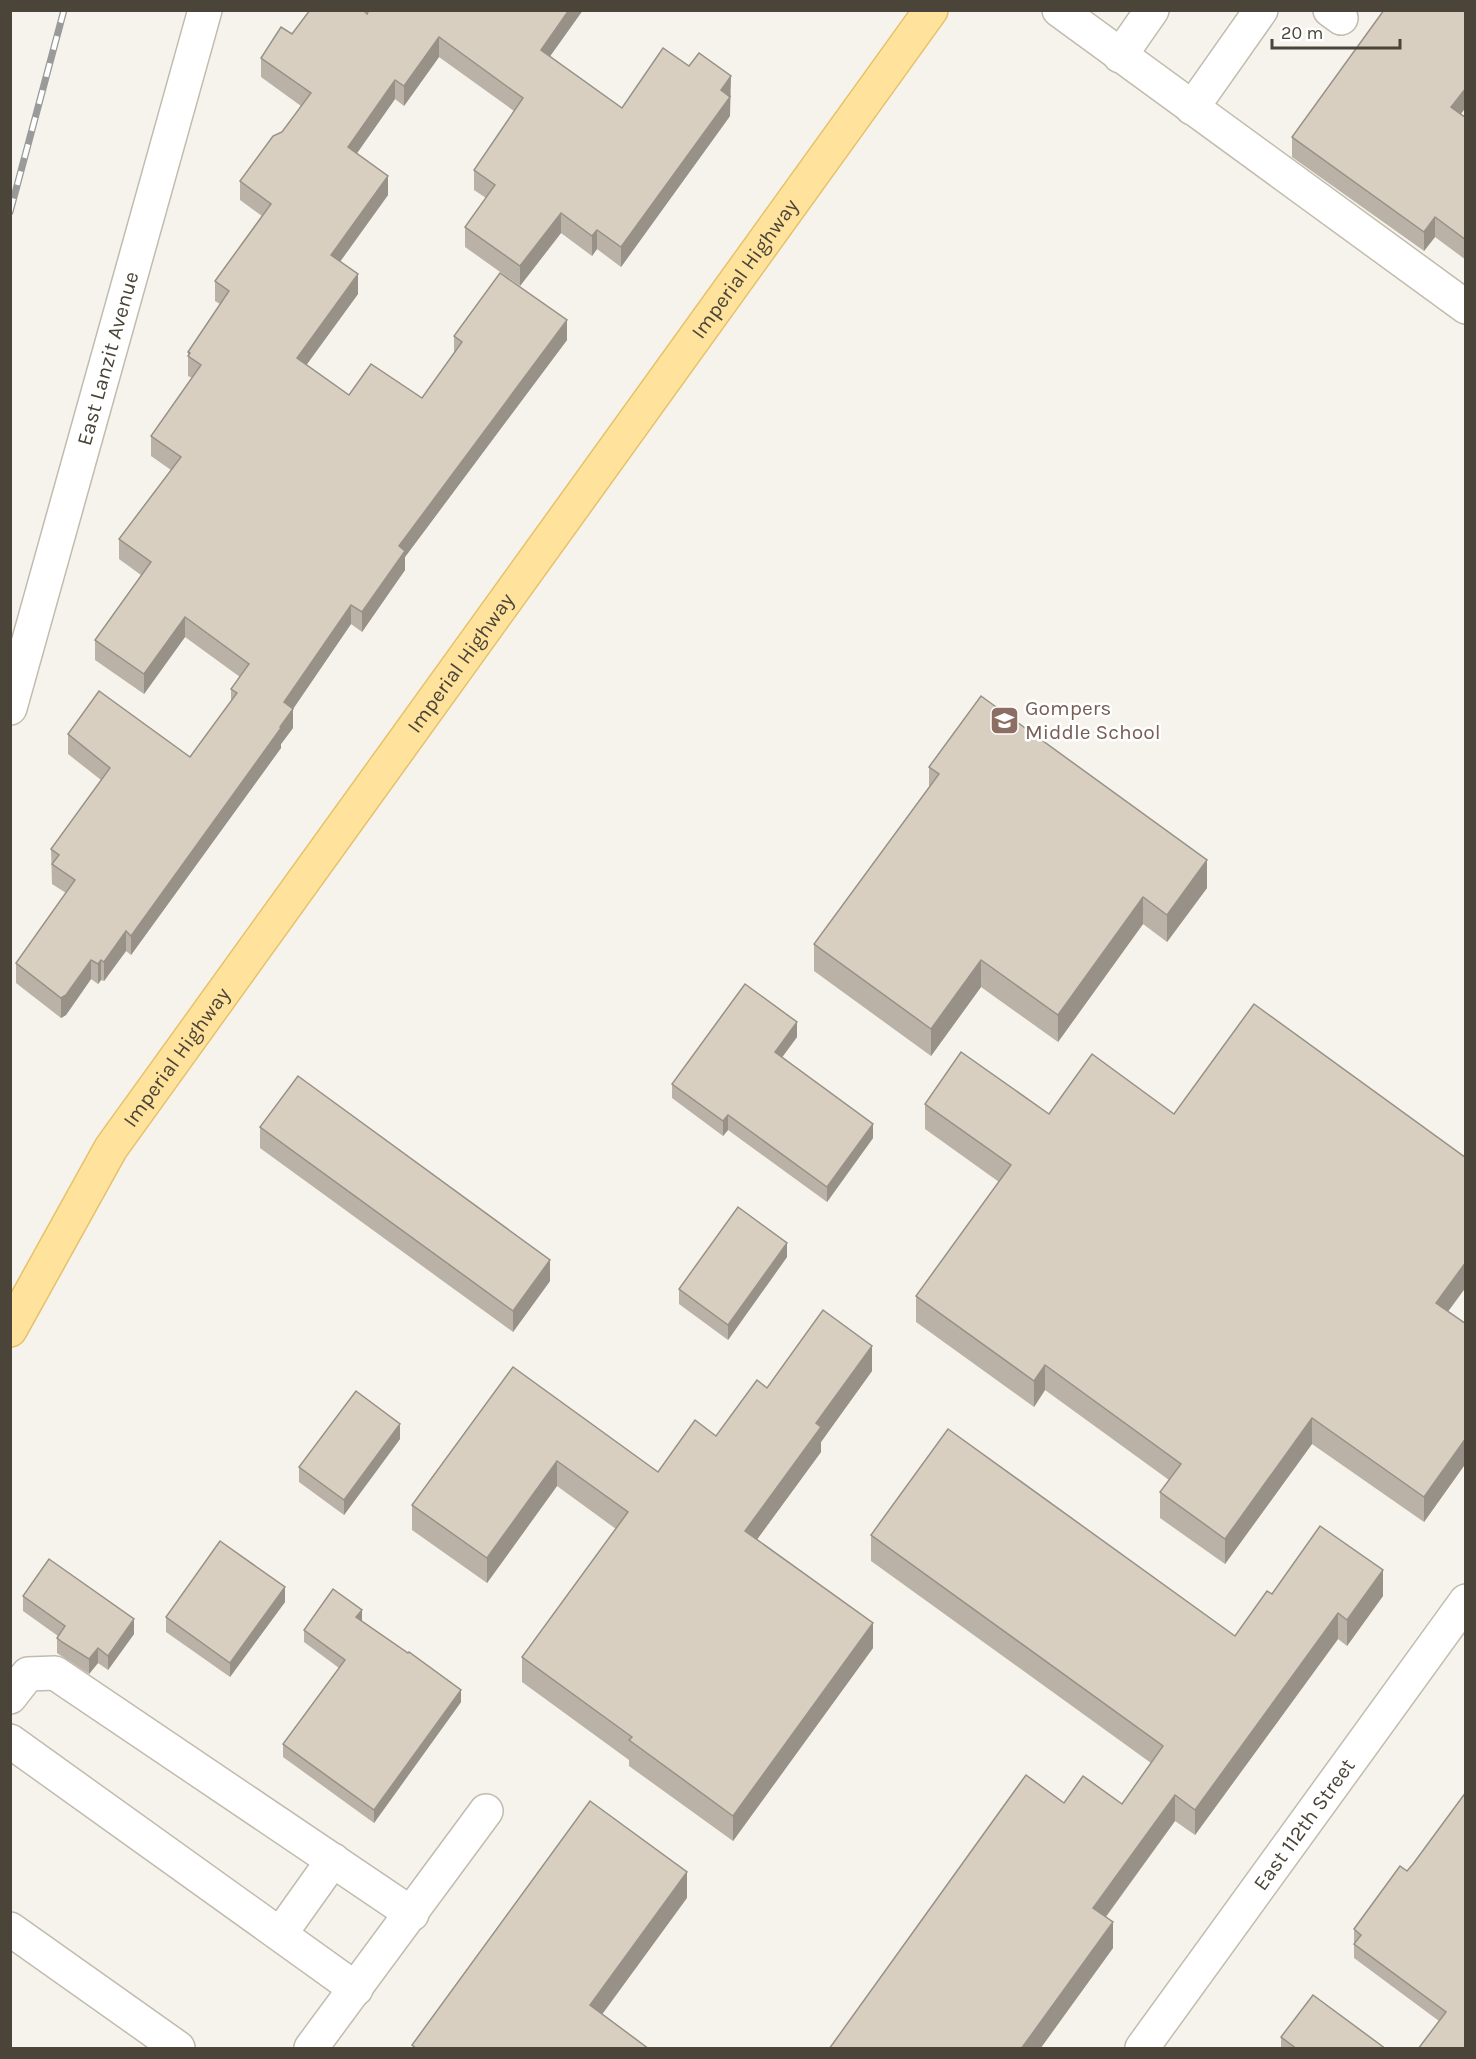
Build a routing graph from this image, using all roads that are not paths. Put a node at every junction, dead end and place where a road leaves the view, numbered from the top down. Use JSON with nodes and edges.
{"nodes":[{"id":1,"x":205,"y":10,"type":"edge"},
{"id":2,"x":931,"y":10,"type":"edge"},
{"id":3,"x":1059,"y":10,"type":"edge"},
{"id":4,"x":1152,"y":10,"type":"edge"},
{"id":5,"x":1261,"y":10,"type":"edge"},
{"id":6,"x":1120,"y":56,"type":"junction"},
{"id":7,"x":1192,"y":108,"type":"junction"},
{"id":8,"x":1466,"y":307,"type":"edge"},
{"id":9,"x":10,"y":708,"type":"edge"},
{"id":10,"x":10,"y":1330,"type":"edge"},
{"id":11,"x":1466,"y":1601,"type":"edge"},
{"id":12,"x":10,"y":1697,"type":"edge"},
{"id":13,"x":10,"y":1741,"type":"edge"},
{"id":14,"x":486,"y":1811,"type":"dead end"},
{"id":15,"x":333,"y":1860,"type":"junction"},
{"id":16,"x":411,"y":1914,"type":"junction"},
{"id":17,"x":10,"y":1929,"type":"edge"},
{"id":18,"x":280,"y":1934,"type":"junction"},
{"id":19,"x":356,"y":1989,"type":"junction"},
{"id":20,"x":178,"y":2049,"type":"edge"},
{"id":21,"x":311,"y":2049,"type":"edge"},
{"id":22,"x":1142,"y":2049,"type":"edge"}],
"edges":[{"from":1,"to":9,"type":"street","name":"East Lanzit Avenue"},
{"from":2,"to":10,"type":"main road","name":"Imperial Highway"},
{"from":3,"to":6,"type":"street"},
{"from":4,"to":6,"type":"street"},
{"from":5,"to":7,"type":"street"},
{"from":6,"to":7,"type":"street"},
{"from":7,"to":8,"type":"street"},
{"from":11,"to":22,"type":"street","name":"East 112th Street"},
{"from":12,"to":15,"type":"street"},
{"from":13,"to":18,"type":"street"},
{"from":14,"to":16,"type":"street"},
{"from":15,"to":16,"type":"street"},
{"from":15,"to":18,"type":"street"},
{"from":16,"to":19,"type":"street"},
{"from":17,"to":20,"type":"street"},
{"from":18,"to":19,"type":"street"},
{"from":19,"to":21,"type":"street"}]}
